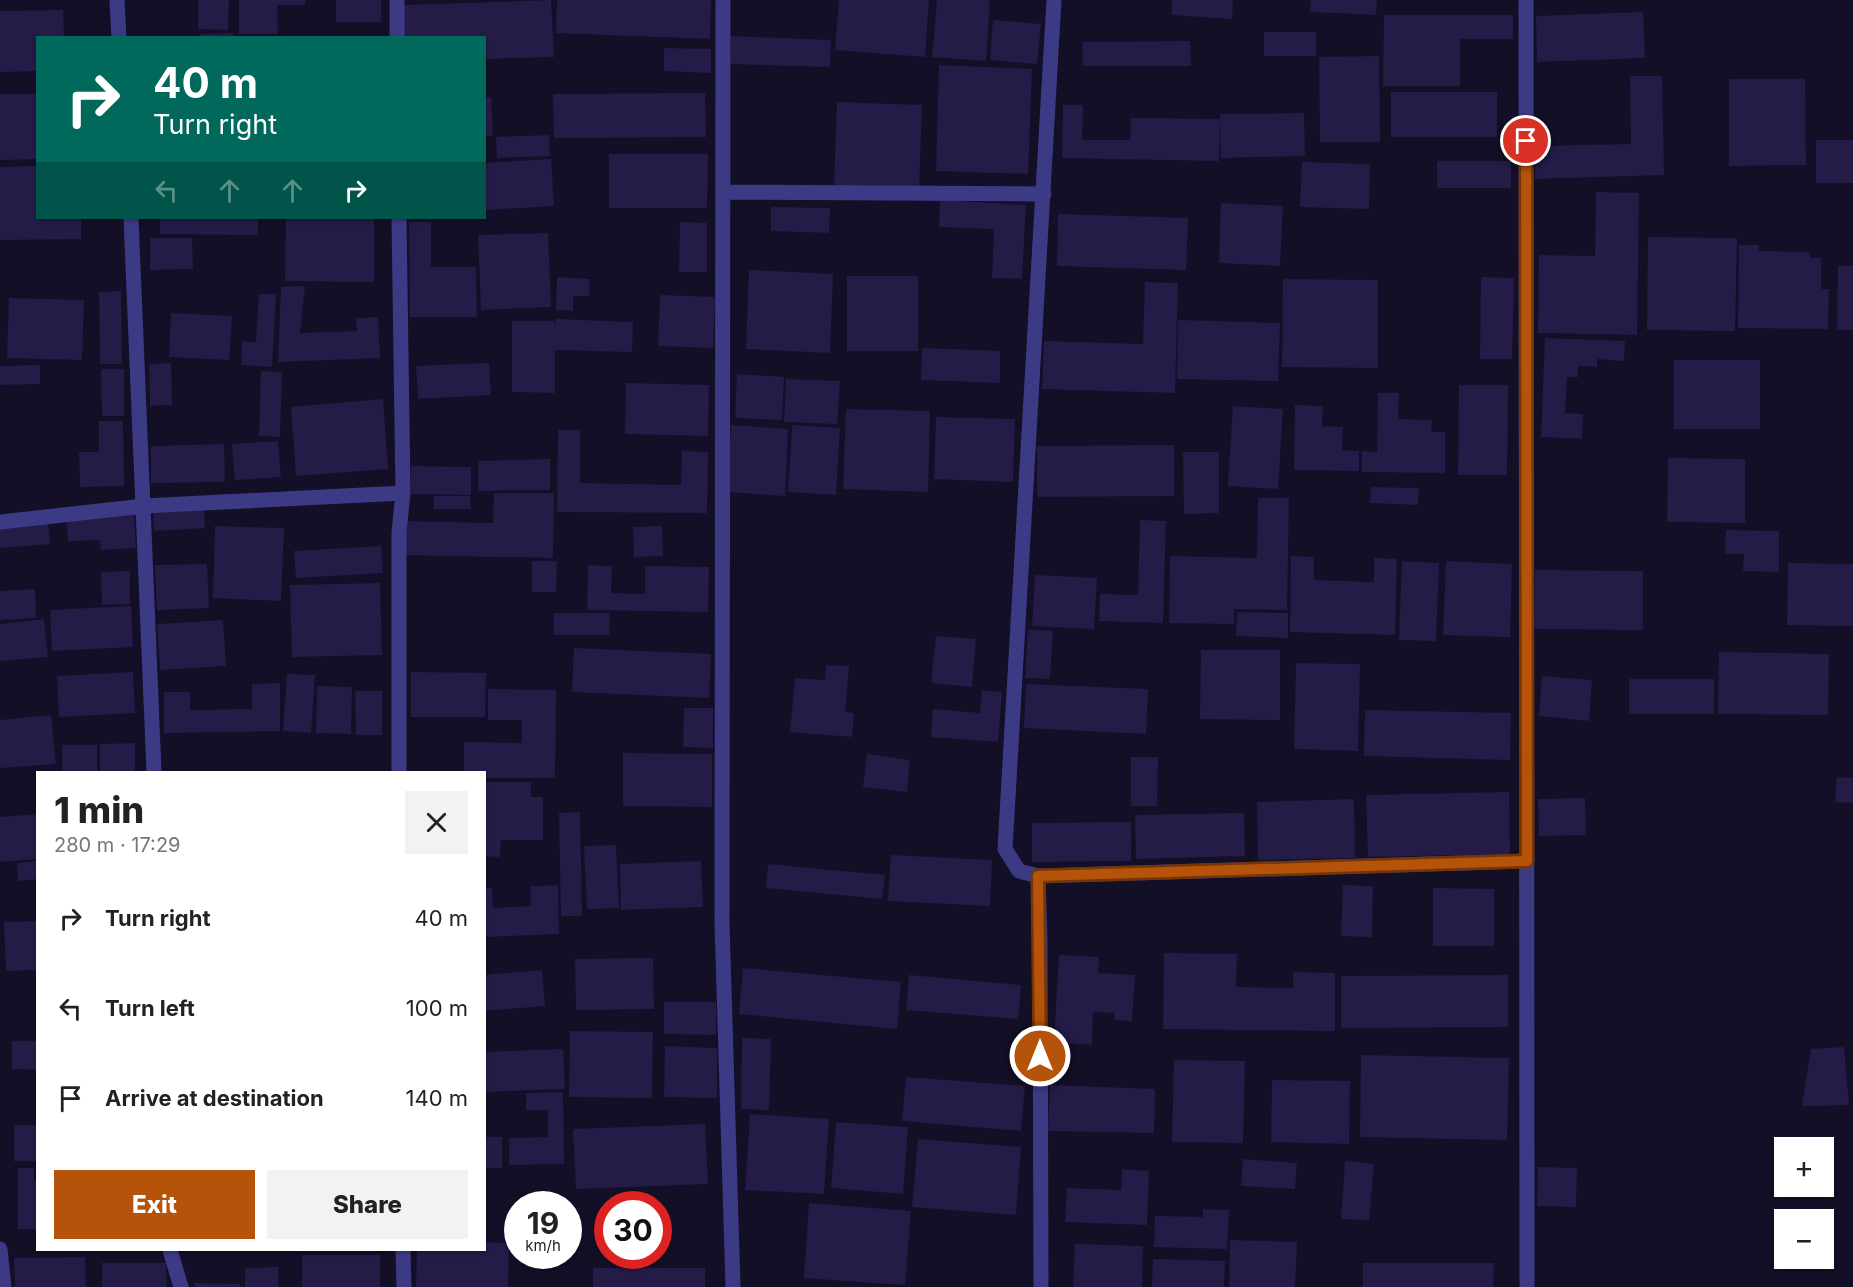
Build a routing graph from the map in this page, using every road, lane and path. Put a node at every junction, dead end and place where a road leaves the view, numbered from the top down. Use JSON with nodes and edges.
{"nodes":[{"id":1,"x":117,"y":0,"type":"edge"},
{"id":2,"x":397,"y":0,"type":"edge"},
{"id":3,"x":723,"y":0,"type":"edge"},
{"id":4,"x":1053,"y":0,"type":"edge"},
{"id":5,"x":1526,"y":0,"type":"edge"},
{"id":6,"x":119,"y":36,"type":"edge"},
{"id":7,"x":397,"y":36,"type":"edge"},
{"id":8,"x":723,"y":192,"type":"junction"},
{"id":9,"x":1044,"y":194,"type":"junction"},
{"id":10,"x":131,"y":219,"type":"edge"},
{"id":11,"x":399,"y":219,"type":"edge"},
{"id":12,"x":403,"y":493,"type":"junction"},
{"id":13,"x":144,"y":506,"type":"junction"},
{"id":14,"x":0,"y":522,"type":"edge"},
{"id":15,"x":154,"y":771,"type":"edge"},
{"id":16,"x":399,"y":771,"type":"edge"},
{"id":17,"x":1527,"y":861,"type":"junction"},
{"id":18,"x":1038,"y":876,"type":"junction"},
{"id":19,"x":0,"y":1249,"type":"edge"},
{"id":20,"x":170,"y":1251,"type":"edge"},
{"id":21,"x":403,"y":1251,"type":"edge"},
{"id":22,"x":4,"y":1287,"type":"edge"},
{"id":23,"x":181,"y":1287,"type":"edge"},
{"id":24,"x":404,"y":1287,"type":"edge"},
{"id":25,"x":733,"y":1287,"type":"edge"},
{"id":26,"x":1041,"y":1287,"type":"edge"},
{"id":27,"x":1527,"y":1287,"type":"edge"}],
"edges":[{"from":1,"to":6,"type":"street"},
{"from":2,"to":7,"type":"street"},
{"from":3,"to":8,"type":"street"},
{"from":4,"to":9,"type":"street"},
{"from":5,"to":17,"type":"street"},
{"from":8,"to":9,"type":"street"},
{"from":8,"to":25,"type":"street"},
{"from":9,"to":18,"type":"street"},
{"from":10,"to":13,"type":"street"},
{"from":11,"to":12,"type":"street"},
{"from":12,"to":13,"type":"street"},
{"from":12,"to":16,"type":"street"},
{"from":13,"to":14,"type":"street"},
{"from":13,"to":15,"type":"street"},
{"from":17,"to":18,"type":"street"},
{"from":17,"to":27,"type":"street"},
{"from":18,"to":26,"type":"street"},
{"from":19,"to":22,"type":"street"},
{"from":20,"to":23,"type":"street"},
{"from":21,"to":24,"type":"street"}]}
